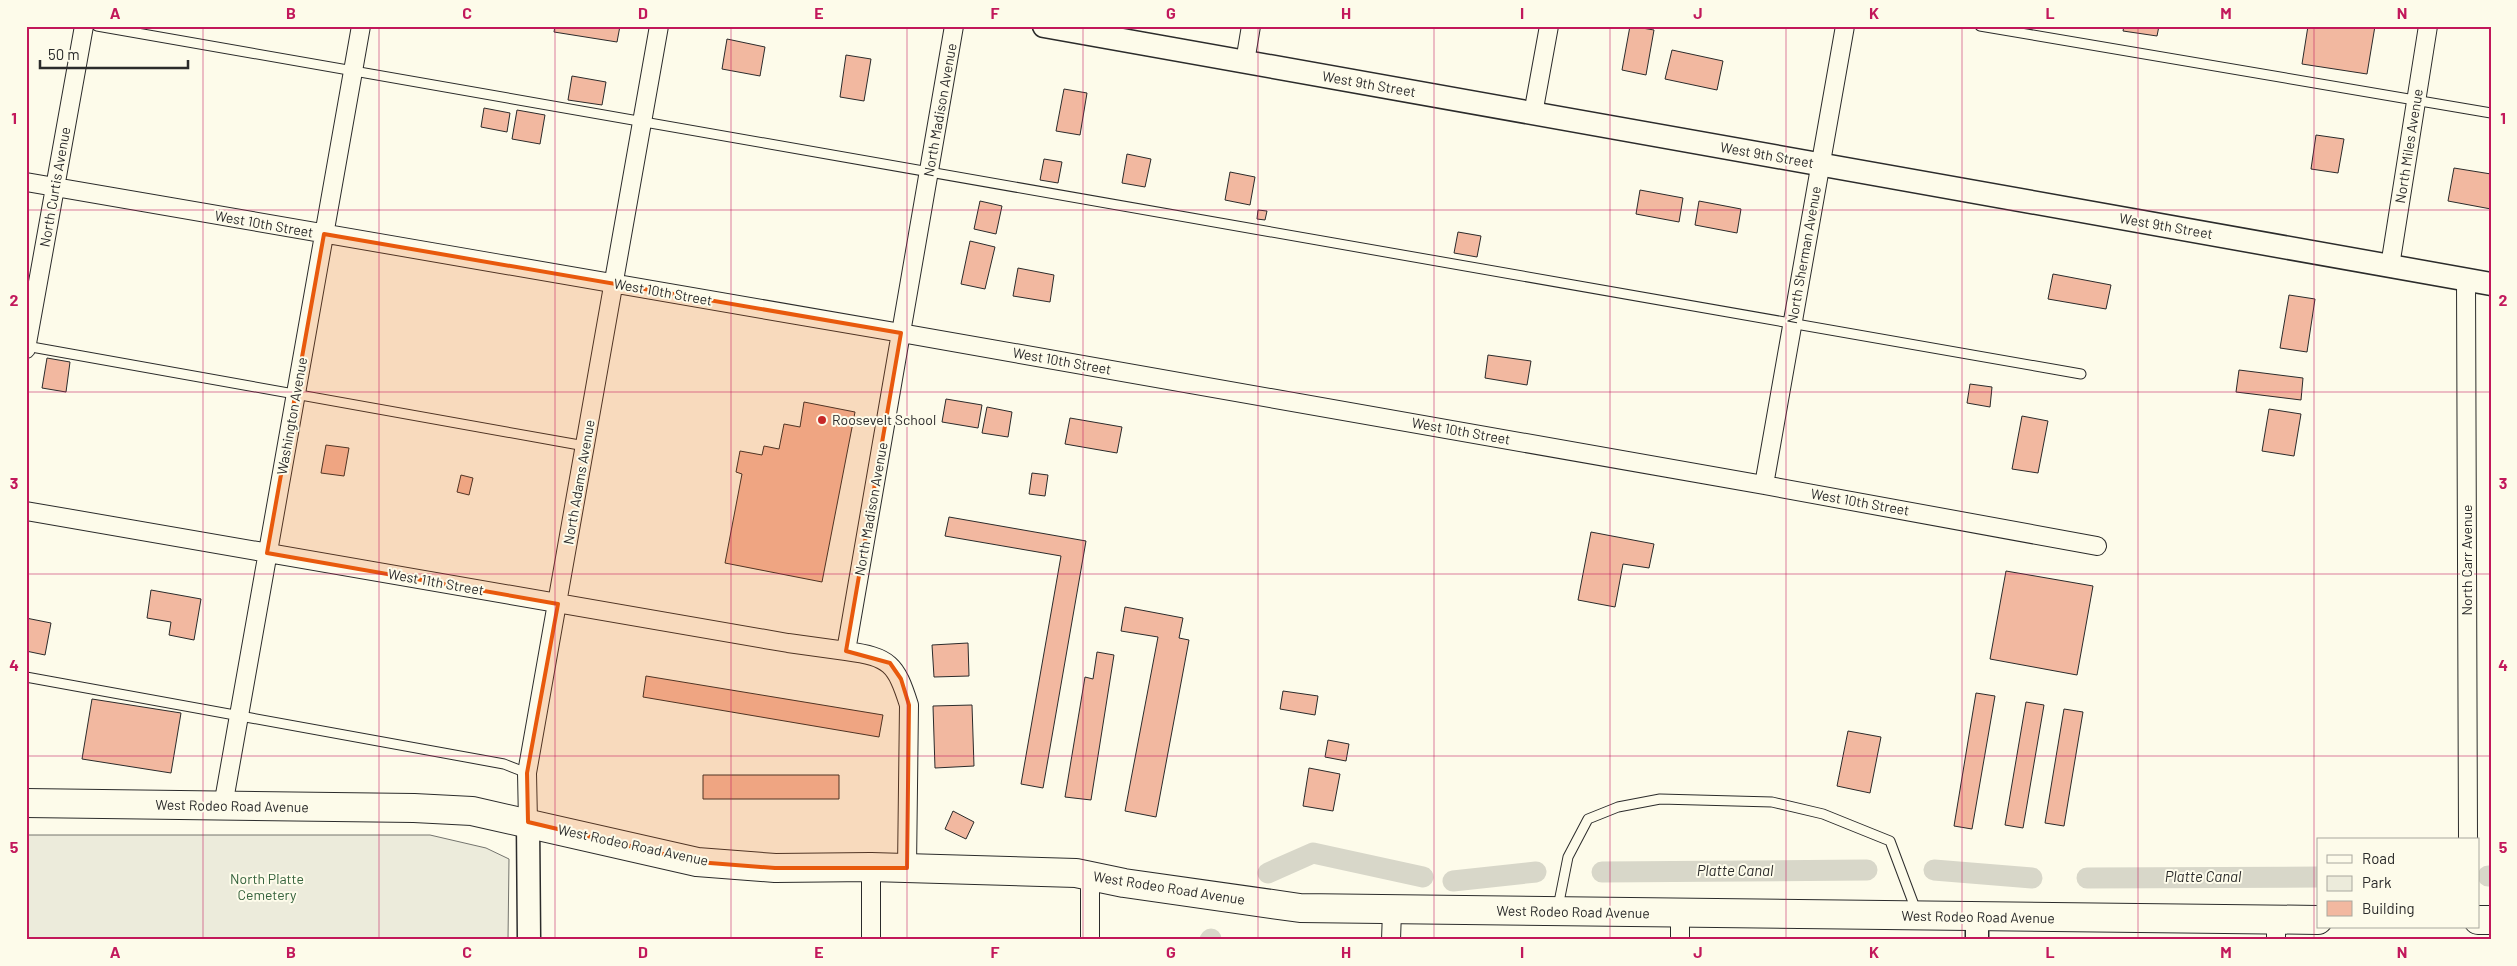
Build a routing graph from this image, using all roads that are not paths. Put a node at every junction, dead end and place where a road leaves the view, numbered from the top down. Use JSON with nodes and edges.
{"nodes":[{"id":1,"x":84,"y":26,"type":"edge"},
{"id":2,"x":97,"y":26,"type":"edge"},
{"id":3,"x":361,"y":26,"type":"edge"},
{"id":4,"x":659,"y":26,"type":"edge"},
{"id":5,"x":954,"y":26,"type":"edge"},
{"id":6,"x":1044,"y":26,"type":"edge"},
{"id":7,"x":1252,"y":26,"type":"edge"},
{"id":8,"x":1549,"y":26,"type":"edge"},
{"id":9,"x":1845,"y":26,"type":"edge"},
{"id":10,"x":1980,"y":26,"type":"edge"},
{"id":11,"x":2428,"y":26,"type":"edge"},
{"id":12,"x":1245,"y":62,"type":"junction"},
{"id":13,"x":353,"y":72,"type":"junction"},
{"id":14,"x":2417,"y":100,"type":"junction"},
{"id":15,"x":2491,"y":113,"type":"edge"},
{"id":16,"x":1533,"y":114,"type":"junction"},
{"id":17,"x":642,"y":122,"type":"junction"},
{"id":18,"x":1820,"y":164,"type":"junction"},
{"id":19,"x":929,"y":173,"type":"junction"},
{"id":20,"x":26,"y":182,"type":"edge"},
{"id":21,"x":55,"y":187,"type":"junction"},
{"id":22,"x":324,"y":234,"type":"junction"},
{"id":23,"x":2390,"y":266,"type":"junction"},
{"id":24,"x":2466,"y":280,"type":"junction"},
{"id":25,"x":614,"y":284,"type":"junction"},
{"id":26,"x":2491,"y":284,"type":"edge"},
{"id":27,"x":1792,"y":324,"type":"junction"},
{"id":28,"x":902,"y":333,"type":"junction"},
{"id":29,"x":26,"y":347,"type":"edge"},
{"id":30,"x":2081,"y":374,"type":"dead end"},
{"id":31,"x":296,"y":393,"type":"junction"},
{"id":32,"x":585,"y":446,"type":"junction"},
{"id":33,"x":1764,"y":485,"type":"junction"},
{"id":34,"x":26,"y":510,"type":"edge"},
{"id":35,"x":2097,"y":546,"type":"dead end"},
{"id":36,"x":268,"y":553,"type":"junction"},
{"id":37,"x":558,"y":604,"type":"junction"},
{"id":38,"x":846,"y":651,"type":"junction"},
{"id":39,"x":26,"y":677,"type":"edge"},
{"id":40,"x":239,"y":715,"type":"junction"},
{"id":41,"x":527,"y":773,"type":"junction"},
{"id":42,"x":26,"y":803,"type":"edge"},
{"id":43,"x":223,"y":806,"type":"junction"},
{"id":44,"x":528,"y":822,"type":"junction"},
{"id":45,"x":2468,"y":838,"type":"edge"},
{"id":46,"x":871,"y":867,"type":"junction"},
{"id":47,"x":907,"y":868,"type":"junction"},
{"id":48,"x":1090,"y":876,"type":"junction"},
{"id":49,"x":1392,"y":911,"type":"junction"},
{"id":50,"x":1557,"y":912,"type":"junction"},
{"id":51,"x":1918,"y":916,"type":"junction"},
{"id":52,"x":2317,"y":920,"type":"edge"},
{"id":53,"x":1680,"y":927,"type":"edge"},
{"id":54,"x":1977,"y":928,"type":"edge"},
{"id":55,"x":2276,"y":930,"type":"edge"},
{"id":56,"x":529,"y":940,"type":"edge"},
{"id":57,"x":871,"y":940,"type":"edge"},
{"id":58,"x":1090,"y":940,"type":"edge"},
{"id":59,"x":1391,"y":940,"type":"edge"}],
"edges":[{"from":1,"to":21,"type":"street","name":"North Curtis Avenue"},
{"from":2,"to":13,"type":"lane"},
{"from":3,"to":13,"type":"street","name":"Washington Avenue"},
{"from":4,"to":17,"type":"street","name":"North Adams Avenue"},
{"from":5,"to":19,"type":"street","name":"North Madison Avenue"},
{"from":6,"to":12,"type":"street","name":"West 9th Street"},
{"from":7,"to":12,"type":"street"},
{"from":8,"to":16,"type":"street"},
{"from":9,"to":18,"type":"street","name":"North Sherman Avenue"},
{"from":10,"to":14,"type":"lane"},
{"from":11,"to":14,"type":"street","name":"North Miles Avenue"},
{"from":12,"to":16,"type":"street","name":"West 9th Street"},
{"from":13,"to":17,"type":"lane"},
{"from":13,"to":22,"type":"street","name":"Washington Avenue"},
{"from":14,"to":15,"type":"lane"},
{"from":14,"to":23,"type":"street","name":"North Miles Avenue"},
{"from":16,"to":18,"type":"street","name":"West 9th Street"},
{"from":17,"to":19,"type":"lane"},
{"from":17,"to":25,"type":"street","name":"North Adams Avenue"},
{"from":18,"to":23,"type":"street","name":"West 9th Street"},
{"from":18,"to":27,"type":"street","name":"North Sherman Avenue"},
{"from":19,"to":27,"type":"lane"},
{"from":19,"to":28,"type":"street","name":"North Madison Avenue"},
{"from":20,"to":21,"type":"street","name":"West 10th Street"},
{"from":21,"to":22,"type":"street","name":"West 10th Street"},
{"from":21,"to":29,"type":"street","name":"North Curtis Avenue"},
{"from":22,"to":25,"type":"street","name":"West 10th Street"},
{"from":22,"to":31,"type":"street","name":"Washington Avenue"},
{"from":23,"to":24,"type":"street","name":"West 9th Street"},
{"from":24,"to":26,"type":"street","name":"West 9th Street"},
{"from":24,"to":45,"type":"street","name":"North Carr Avenue"},
{"from":25,"to":28,"type":"street","name":"West 10th Street"},
{"from":25,"to":32,"type":"street","name":"North Adams Avenue"},
{"from":27,"to":30,"type":"lane"},
{"from":27,"to":33,"type":"street","name":"North Sherman Avenue"},
{"from":28,"to":33,"type":"street","name":"West 10th Street"},
{"from":28,"to":38,"type":"street","name":"North Madison Avenue"},
{"from":29,"to":31,"type":"lane"},
{"from":31,"to":32,"type":"lane"},
{"from":31,"to":36,"type":"street","name":"Washington Avenue"},
{"from":32,"to":37,"type":"street","name":"North Adams Avenue"},
{"from":33,"to":35,"type":"street","name":"West 10th Street"},
{"from":34,"to":36,"type":"street","name":"West 11th Street"},
{"from":36,"to":37,"type":"street","name":"West 11th Street"},
{"from":36,"to":40,"type":"street","name":"Washington Avenue"},
{"from":37,"to":38,"type":"street","name":"West 11th Street"},
{"from":37,"to":41,"type":"street","name":"North Adams Avenue"},
{"from":38,"to":47,"type":"street"},
{"from":39,"to":40,"type":"lane"},
{"from":40,"to":41,"type":"lane"},
{"from":40,"to":43,"type":"street","name":"Washington Avenue"},
{"from":41,"to":44,"type":"street","name":"North Adams Avenue"},
{"from":42,"to":43,"type":"main road","name":"West Rodeo Road Avenue"},
{"from":43,"to":44,"type":"main road","name":"West Rodeo Road Avenue"},
{"from":44,"to":46,"type":"main road","name":"West Rodeo Road Avenue"},
{"from":44,"to":56,"type":"street","name":"North Adams Avenue"},
{"from":46,"to":47,"type":"main road","name":"West Rodeo Road Avenue"},
{"from":46,"to":57,"type":"street"},
{"from":47,"to":48,"type":"main road","name":"West Rodeo Road Avenue"},
{"from":48,"to":49,"type":"main road","name":"West Rodeo Road Avenue"},
{"from":48,"to":58,"type":"street"},
{"from":49,"to":50,"type":"main road","name":"West Rodeo Road Avenue"},
{"from":49,"to":59,"type":"street"},
{"from":50,"to":51,"type":"lane"},
{"from":50,"to":53,"type":"main road","name":"West Rodeo Road Avenue"},
{"from":51,"to":53,"type":"main road","name":"West Rodeo Road Avenue"},
{"from":51,"to":54,"type":"main road","name":"West Rodeo Road Avenue"},
{"from":52,"to":55,"type":"main road","name":"West Rodeo Road Avenue"},
{"from":54,"to":55,"type":"main road","name":"West Rodeo Road Avenue"}]}
